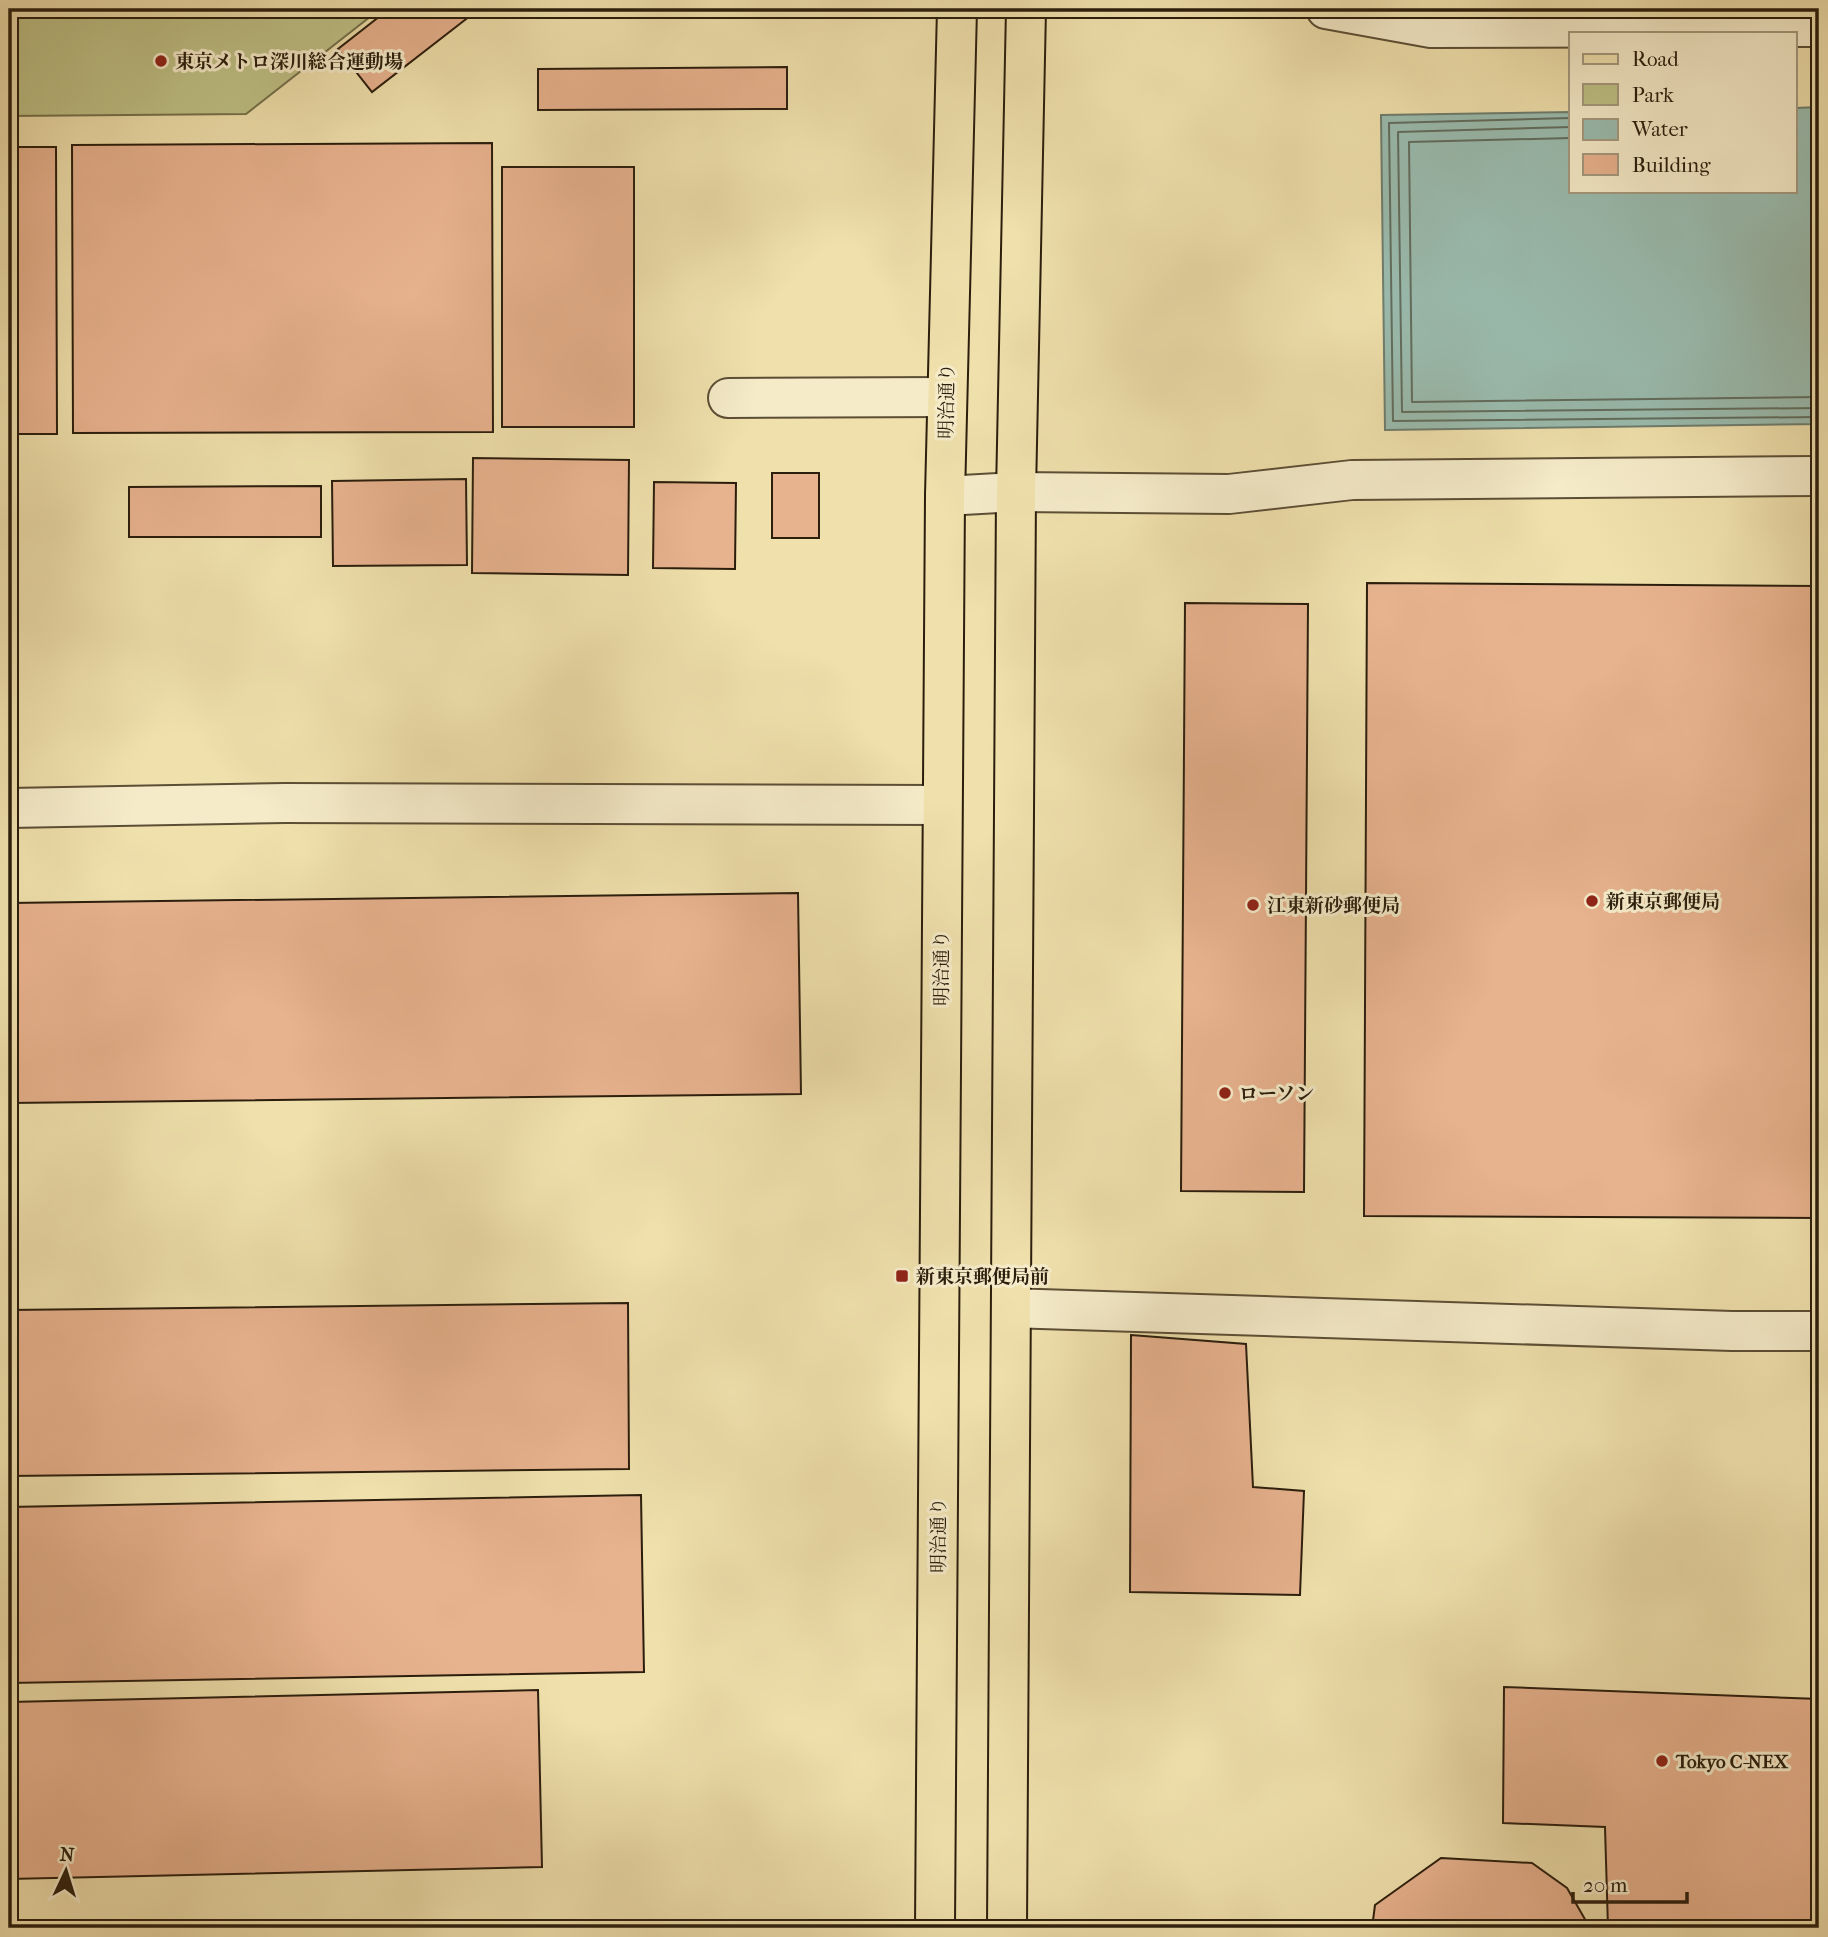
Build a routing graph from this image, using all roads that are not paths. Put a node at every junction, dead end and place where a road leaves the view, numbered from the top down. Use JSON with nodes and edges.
{"nodes":[{"id":1,"x":957,"y":9,"type":"edge"},
{"id":2,"x":1026,"y":9,"type":"edge"},
{"id":3,"x":1325,"y":9,"type":"edge"},
{"id":4,"x":1819,"y":27,"type":"edge"},
{"id":5,"x":946,"y":397,"type":"junction"},
{"id":6,"x":728,"y":398,"type":"dead end"},
{"id":7,"x":1819,"y":476,"type":"edge"},
{"id":8,"x":1016,"y":492,"type":"junction"},
{"id":9,"x":945,"y":496,"type":"junction"},
{"id":10,"x":942,"y":804,"type":"junction"},
{"id":11,"x":9,"y":808,"type":"edge"},
{"id":12,"x":1011,"y":1308,"type":"junction"},
{"id":13,"x":1819,"y":1331,"type":"edge"},
{"id":14,"x":935,"y":1928,"type":"edge"},
{"id":15,"x":1007,"y":1928,"type":"edge"}],
"edges":[{"from":1,"to":5,"type":"main road","name":"明治通り"},
{"from":2,"to":8,"type":"main road"},
{"from":3,"to":4,"type":"street"},
{"from":5,"to":6,"type":"street"},
{"from":5,"to":9,"type":"main road","name":"明治通り"},
{"from":7,"to":8,"type":"street"},
{"from":8,"to":9,"type":"street"},
{"from":8,"to":12,"type":"main road"},
{"from":9,"to":10,"type":"main road","name":"明治通り"},
{"from":10,"to":11,"type":"street"},
{"from":10,"to":14,"type":"main road","name":"明治通り"},
{"from":12,"to":13,"type":"street"},
{"from":12,"to":15,"type":"main road"}]}
